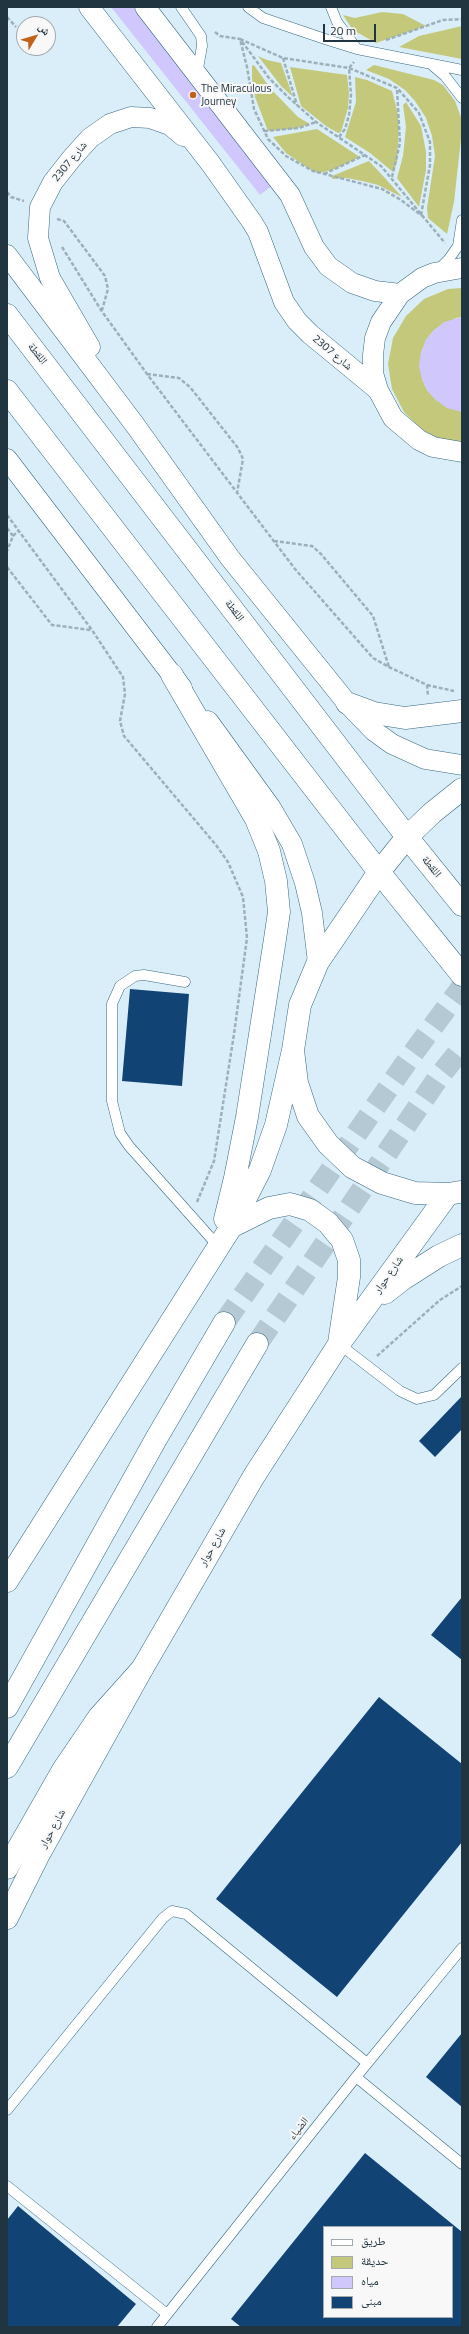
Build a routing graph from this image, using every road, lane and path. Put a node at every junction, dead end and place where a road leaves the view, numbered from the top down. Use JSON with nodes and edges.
{"nodes":[{"id":1,"x":89,"y":7,"type":"edge"},
{"id":2,"x":145,"y":7,"type":"edge"},
{"id":3,"x":181,"y":7,"type":"edge"},
{"id":4,"x":248,"y":7,"type":"edge"},
{"id":5,"x":331,"y":7,"type":"edge"},
{"id":6,"x":7,"y":17,"type":"edge"},
{"id":7,"x":462,"y":19,"type":"edge"},
{"id":8,"x":16,"y":27,"type":"dead end"},
{"id":9,"x":210,"y":28,"type":"dead end"},
{"id":10,"x":240,"y":40,"type":"junction"},
{"id":11,"x":382,"y":42,"type":"dead end"},
{"id":12,"x":356,"y":50,"type":"junction"},
{"id":13,"x":283,"y":58,"type":"junction"},
{"id":14,"x":430,"y":64,"type":"junction"},
{"id":15,"x":349,"y":68,"type":"junction"},
{"id":16,"x":462,"y":70,"type":"edge"},
{"id":17,"x":197,"y":74,"type":"junction"},
{"id":18,"x":397,"y":88,"type":"junction"},
{"id":19,"x":462,"y":98,"type":"edge"},
{"id":20,"x":298,"y":106,"type":"junction"},
{"id":21,"x":316,"y":122,"type":"junction"},
{"id":22,"x":264,"y":131,"type":"junction"},
{"id":23,"x":339,"y":137,"type":"junction"},
{"id":24,"x":197,"y":146,"type":"junction"},
{"id":25,"x":365,"y":154,"type":"junction"},
{"id":26,"x":323,"y":174,"type":"junction"},
{"id":27,"x":392,"y":177,"type":"junction"},
{"id":28,"x":7,"y":192,"type":"edge"},
{"id":29,"x":48,"y":213,"type":"junction"},
{"id":30,"x":421,"y":215,"type":"junction"},
{"id":31,"x":462,"y":220,"type":"edge"},
{"id":32,"x":56,"y":225,"type":"dead end"},
{"id":33,"x":61,"y":244,"type":"dead end"},
{"id":34,"x":447,"y":244,"type":"dead end"},
{"id":35,"x":7,"y":255,"type":"edge"},
{"id":36,"x":462,"y":268,"type":"edge"},
{"id":37,"x":434,"y":273,"type":"junction"},
{"id":38,"x":400,"y":294,"type":"junction"},
{"id":39,"x":102,"y":310,"type":"junction"},
{"id":40,"x":7,"y":315,"type":"edge"},
{"id":41,"x":147,"y":374,"type":"junction"},
{"id":42,"x":378,"y":390,"type":"junction"},
{"id":43,"x":7,"y":391,"type":"edge"},
{"id":44,"x":135,"y":425,"type":"junction"},
{"id":45,"x":462,"y":452,"type":"edge"},
{"id":46,"x":7,"y":459,"type":"edge"},
{"id":47,"x":237,"y":493,"type":"junction"},
{"id":48,"x":7,"y":515,"type":"edge"},
{"id":49,"x":7,"y":528,"type":"edge"},
{"id":50,"x":19,"y":530,"type":"junction"},
{"id":51,"x":13,"y":536,"type":"junction"},
{"id":52,"x":274,"y":541,"type":"junction"},
{"id":53,"x":7,"y":551,"type":"edge"},
{"id":54,"x":7,"y":567,"type":"edge"},
{"id":55,"x":92,"y":630,"type":"junction"},
{"id":56,"x":389,"y":667,"type":"junction"},
{"id":57,"x":172,"y":675,"type":"junction"},
{"id":58,"x":427,"y":685,"type":"junction"},
{"id":59,"x":462,"y":692,"type":"edge"},
{"id":60,"x":347,"y":703,"type":"junction"},
{"id":61,"x":462,"y":711,"type":"edge"},
{"id":62,"x":429,"y":715,"type":"junction"},
{"id":63,"x":462,"y":765,"type":"edge"},
{"id":64,"x":462,"y":789,"type":"edge"},
{"id":65,"x":407,"y":838,"type":"junction"},
{"id":66,"x":379,"y":872,"type":"junction"},
{"id":67,"x":462,"y":905,"type":"edge"},
{"id":68,"x":318,"y":962,"type":"junction"},
{"id":69,"x":462,"y":975,"type":"edge"},
{"id":70,"x":185,"y":982,"type":"dead end"},
{"id":71,"x":293,"y":1050,"type":"junction"},
{"id":72,"x":455,"y":1193,"type":"edge"},
{"id":73,"x":190,"y":1215,"type":"junction"},
{"id":74,"x":230,"y":1227,"type":"junction"},
{"id":75,"x":462,"y":1245,"type":"edge"},
{"id":76,"x":218,"y":1246,"type":"junction"},
{"id":77,"x":462,"y":1286,"type":"edge"},
{"id":78,"x":366,"y":1309,"type":"junction"},
{"id":79,"x":224,"y":1323,"type":"tunnel mouth"},
{"id":80,"x":257,"y":1344,"type":"tunnel mouth"},
{"id":81,"x":339,"y":1344,"type":"junction"},
{"id":82,"x":366,"y":1366,"type":"junction"},
{"id":83,"x":462,"y":1368,"type":"edge"},
{"id":84,"x":7,"y":1581,"type":"edge"},
{"id":85,"x":142,"y":1669,"type":"junction"},
{"id":86,"x":7,"y":1707,"type":"edge"},
{"id":87,"x":7,"y":1767,"type":"edge"},
{"id":88,"x":7,"y":1868,"type":"edge"},
{"id":89,"x":7,"y":1918,"type":"edge"},
{"id":90,"x":462,"y":1948,"type":"edge"},
{"id":91,"x":367,"y":2063,"type":"junction"},
{"id":92,"x":356,"y":2077,"type":"junction"},
{"id":93,"x":7,"y":2110,"type":"edge"},
{"id":94,"x":462,"y":2164,"type":"edge"},
{"id":95,"x":7,"y":2186,"type":"edge"},
{"id":96,"x":167,"y":2314,"type":"junction"},
{"id":97,"x":157,"y":2327,"type":"edge"}],
"edges":[{"from":1,"to":24,"type":"street","name":"شارع 2307"},
{"from":2,"to":17,"type":"street"},
{"from":3,"to":17,"type":"lane"},
{"from":4,"to":12,"type":"lane"},
{"from":5,"to":12,"type":"lane"},
{"from":6,"to":8,"type":"path"},
{"from":7,"to":11,"type":"path"},
{"from":9,"to":10,"type":"path"},
{"from":10,"to":13,"type":"path"},
{"from":10,"to":20,"type":"path"},
{"from":10,"to":22,"type":"path"},
{"from":12,"to":14,"type":"lane"},
{"from":12,"to":15,"type":"path"},
{"from":13,"to":15,"type":"path"},
{"from":13,"to":20,"type":"path"},
{"from":14,"to":16,"type":"lane"},
{"from":14,"to":19,"type":"lane"},
{"from":15,"to":18,"type":"path"},
{"from":15,"to":23,"type":"path"},
{"from":17,"to":38,"type":"street"},
{"from":18,"to":27,"type":"path"},
{"from":18,"to":30,"type":"path"},
{"from":20,"to":21,"type":"path"},
{"from":21,"to":22,"type":"path"},
{"from":21,"to":23,"type":"path"},
{"from":22,"to":26,"type":"path"},
{"from":23,"to":25,"type":"path"},
{"from":24,"to":29,"type":"street","name":"شارع 2307"},
{"from":24,"to":42,"type":"street","name":"شارع 2307"},
{"from":25,"to":26,"type":"path"},
{"from":25,"to":27,"type":"path"},
{"from":26,"to":30,"type":"path"},
{"from":27,"to":30,"type":"path"},
{"from":28,"to":29,"type":"path"},
{"from":29,"to":32,"type":"path"},
{"from":29,"to":39,"type":"path"},
{"from":29,"to":44,"type":"street","name":"شارع 2307"},
{"from":30,"to":34,"type":"path"},
{"from":31,"to":37,"type":"lane"},
{"from":33,"to":39,"type":"path"},
{"from":35,"to":44,"type":"street"},
{"from":36,"to":37,"type":"street"},
{"from":37,"to":38,"type":"street"},
{"from":38,"to":42,"type":"street"},
{"from":39,"to":41,"type":"path"},
{"from":40,"to":65,"type":"main road","name":"اللقطة"},
{"from":41,"to":47,"type":"path"},
{"from":41,"to":47,"type":"path"},
{"from":42,"to":45,"type":"street"},
{"from":43,"to":66,"type":"main road"},
{"from":44,"to":60,"type":"street"},
{"from":46,"to":57,"type":"street"},
{"from":47,"to":52,"type":"path"},
{"from":48,"to":50,"type":"path"},
{"from":49,"to":51,"type":"path"},
{"from":50,"to":51,"type":"path"},
{"from":50,"to":55,"type":"path"},
{"from":51,"to":53,"type":"path"},
{"from":52,"to":56,"type":"path"},
{"from":52,"to":56,"type":"path"},
{"from":54,"to":55,"type":"path"},
{"from":55,"to":73,"type":"path"},
{"from":56,"to":58,"type":"path"},
{"from":57,"to":68,"type":"street"},
{"from":57,"to":76,"type":"main road"},
{"from":58,"to":59,"type":"path"},
{"from":58,"to":62,"type":"path"},
{"from":60,"to":62,"type":"main road"},
{"from":60,"to":63,"type":"street"},
{"from":61,"to":62,"type":"main road"},
{"from":64,"to":65,"type":"main road"},
{"from":65,"to":66,"type":"main road"},
{"from":65,"to":67,"type":"main road","name":"اللقطة"},
{"from":66,"to":68,"type":"main road"},
{"from":66,"to":69,"type":"main road"},
{"from":68,"to":71,"type":"main road"},
{"from":70,"to":73,"type":"lane"},
{"from":71,"to":72,"type":"main road"},
{"from":71,"to":74,"type":"main road"},
{"from":72,"to":78,"type":"main road","name":"شارع حوار"},
{"from":73,"to":76,"type":"lane"},
{"from":74,"to":76,"type":"main road"},
{"from":74,"to":81,"type":"main road"},
{"from":75,"to":78,"type":"main road"},
{"from":76,"to":84,"type":"main road"},
{"from":77,"to":82,"type":"path"},
{"from":78,"to":81,"type":"main road","name":"شارع حوار"},
{"from":79,"to":86,"type":"main road"},
{"from":80,"to":87,"type":"main road"},
{"from":81,"to":82,"type":"lane"},
{"from":81,"to":85,"type":"main road","name":"شارع حوار"},
{"from":82,"to":83,"type":"lane"},
{"from":85,"to":88,"type":"main road"},
{"from":85,"to":89,"type":"main road","name":"شارع حوار"},
{"from":90,"to":91,"type":"lane","name":"الضياء"},
{"from":91,"to":92,"type":"lane","name":"الضياء"},
{"from":91,"to":93,"type":"lane"},
{"from":92,"to":94,"type":"lane"},
{"from":92,"to":96,"type":"lane","name":"الضياء"},
{"from":95,"to":96,"type":"lane"},
{"from":96,"to":97,"type":"lane","name":"الضياء"}]}
